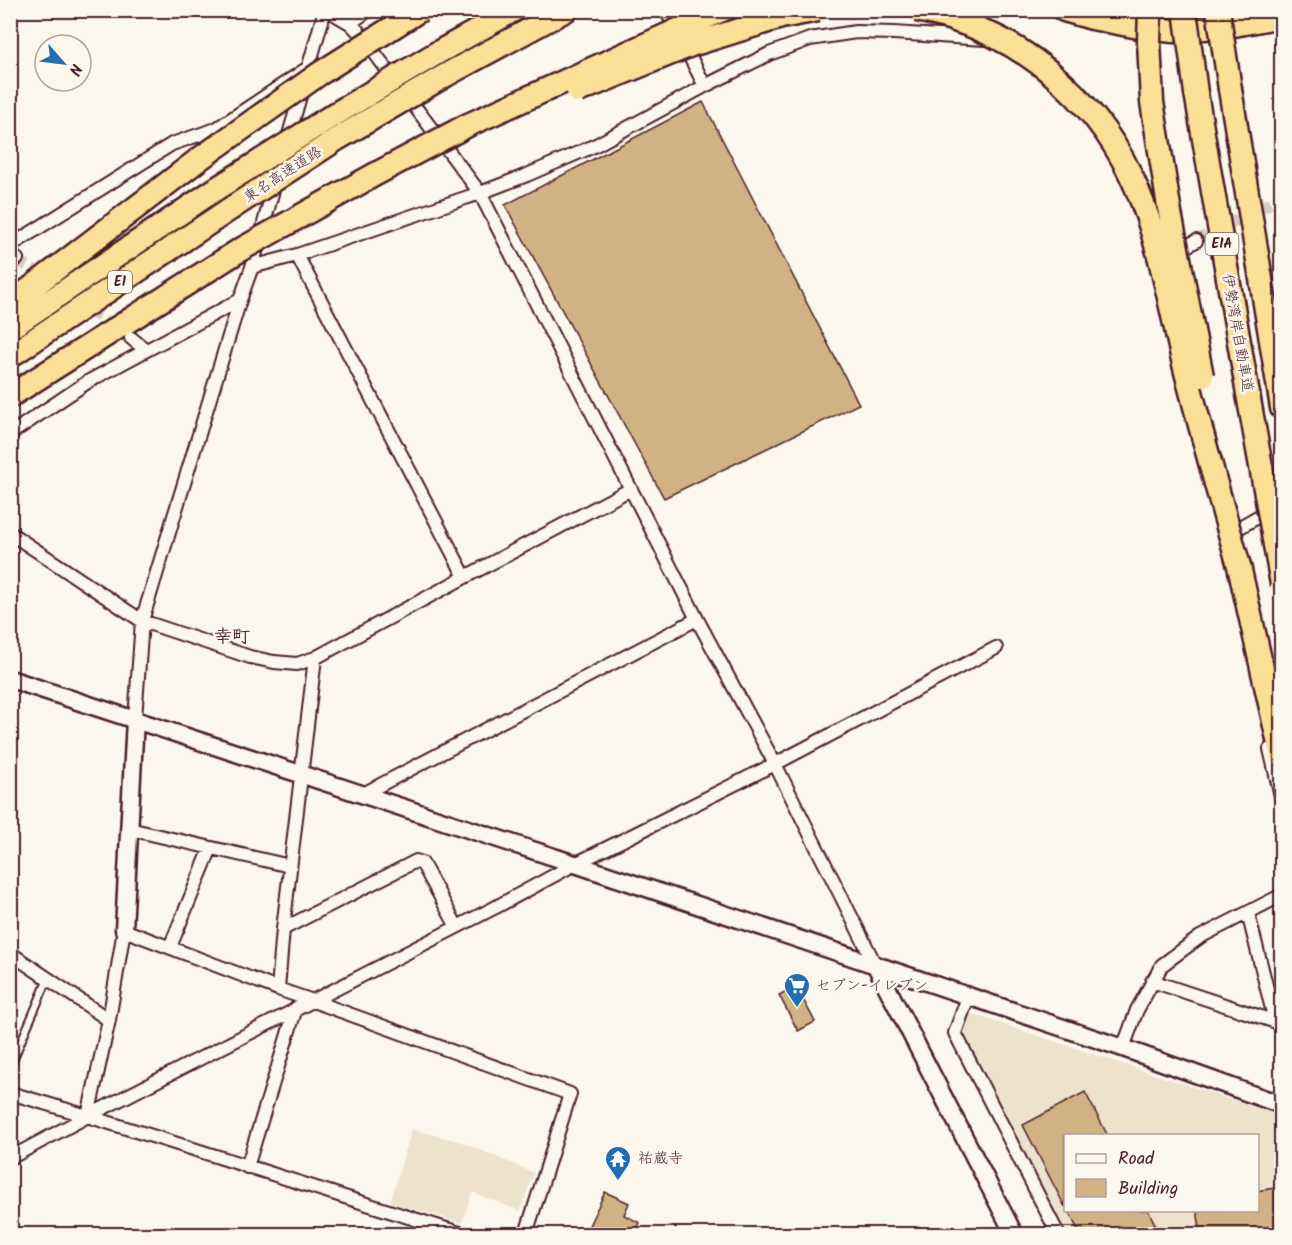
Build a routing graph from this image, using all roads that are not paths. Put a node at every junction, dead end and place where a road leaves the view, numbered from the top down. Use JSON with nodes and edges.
{"nodes":[{"id":1,"x":326,"y":10,"type":"edge"},
{"id":2,"x":369,"y":10,"type":"edge"},
{"id":3,"x":420,"y":10,"type":"edge"},
{"id":4,"x":514,"y":10,"type":"edge"},
{"id":5,"x":566,"y":10,"type":"edge"},
{"id":6,"x":666,"y":10,"type":"edge"},
{"id":7,"x":722,"y":10,"type":"edge"},
{"id":8,"x":818,"y":10,"type":"edge"},
{"id":9,"x":919,"y":10,"type":"edge"},
{"id":10,"x":1064,"y":10,"type":"edge"},
{"id":11,"x":1150,"y":10,"type":"edge"},
{"id":12,"x":1185,"y":10,"type":"edge"},
{"id":13,"x":1218,"y":10,"type":"edge"},
{"id":14,"x":1281,"y":16,"type":"edge"},
{"id":15,"x":350,"y":23,"type":"junction"},
{"id":16,"x":934,"y":36,"type":"junction"},
{"id":17,"x":308,"y":68,"type":"junction"},
{"id":18,"x":705,"y":86,"type":"junction"},
{"id":19,"x":374,"y":175,"type":"junction"},
{"id":20,"x":480,"y":193,"type":"junction"},
{"id":21,"x":1196,"y":241,"type":"tunnel mouth"},
{"id":22,"x":10,"y":246,"type":"edge"},
{"id":23,"x":297,"y":255,"type":"junction"},
{"id":24,"x":246,"y":258,"type":"junction"},
{"id":25,"x":1165,"y":258,"type":"junction"},
{"id":26,"x":240,"y":300,"type":"junction"},
{"id":27,"x":10,"y":304,"type":"edge"},
{"id":28,"x":10,"y":328,"type":"edge"},
{"id":29,"x":131,"y":338,"type":"tunnel mouth"},
{"id":30,"x":146,"y":350,"type":"junction"},
{"id":31,"x":10,"y":356,"type":"edge"},
{"id":32,"x":10,"y":396,"type":"edge"},
{"id":33,"x":1280,"y":399,"type":"edge"},
{"id":34,"x":10,"y":434,"type":"edge"},
{"id":35,"x":631,"y":489,"type":"junction"},
{"id":36,"x":1281,"y":503,"type":"edge"},
{"id":37,"x":10,"y":533,"type":"edge"},
{"id":38,"x":1222,"y":537,"type":"junction"},
{"id":39,"x":1239,"y":566,"type":"junction"},
{"id":40,"x":465,"y":577,"type":"junction"},
{"id":41,"x":1281,"y":584,"type":"edge"},
{"id":42,"x":697,"y":619,"type":"junction"},
{"id":43,"x":142,"y":621,"type":"junction"},
{"id":44,"x":996,"y":648,"type":"dead end"},
{"id":45,"x":315,"y":658,"type":"junction"},
{"id":46,"x":10,"y":679,"type":"edge"},
{"id":47,"x":135,"y":719,"type":"junction"},
{"id":48,"x":1281,"y":757,"type":"edge"},
{"id":49,"x":774,"y":764,"type":"junction"},
{"id":50,"x":301,"y":775,"type":"junction"},
{"id":51,"x":363,"y":794,"type":"junction"},
{"id":52,"x":1281,"y":801,"type":"edge"},
{"id":53,"x":129,"y":829,"type":"junction"},
{"id":54,"x":211,"y":848,"type":"junction"},
{"id":55,"x":575,"y":864,"type":"junction"},
{"id":56,"x":290,"y":866,"type":"junction"},
{"id":57,"x":1281,"y":895,"type":"edge"},
{"id":58,"x":1248,"y":913,"type":"junction"},
{"id":59,"x":457,"y":927,"type":"junction"},
{"id":60,"x":283,"y":929,"type":"junction"},
{"id":61,"x":124,"y":930,"type":"junction"},
{"id":62,"x":170,"y":947,"type":"junction"},
{"id":63,"x":10,"y":953,"type":"edge"},
{"id":64,"x":876,"y":966,"type":"junction"},
{"id":65,"x":48,"y":979,"type":"junction"},
{"id":66,"x":1152,"y":981,"type":"junction"},
{"id":67,"x":278,"y":989,"type":"junction"},
{"id":68,"x":968,"y":996,"type":"junction"},
{"id":69,"x":313,"y":1001,"type":"junction"},
{"id":70,"x":296,"y":1008,"type":"junction"},
{"id":71,"x":109,"y":1020,"type":"junction"},
{"id":72,"x":1278,"y":1022,"type":"edge"},
{"id":73,"x":1123,"y":1048,"type":"junction"},
{"id":74,"x":10,"y":1067,"type":"edge"},
{"id":75,"x":10,"y":1093,"type":"edge"},
{"id":76,"x":1281,"y":1104,"type":"edge"},
{"id":77,"x":88,"y":1116,"type":"junction"},
{"id":78,"x":10,"y":1158,"type":"edge"},
{"id":79,"x":247,"y":1167,"type":"junction"},
{"id":80,"x":463,"y":1234,"type":"edge"},
{"id":81,"x":526,"y":1234,"type":"edge"},
{"id":82,"x":1014,"y":1234,"type":"edge"},
{"id":83,"x":1058,"y":1234,"type":"edge"}],
"edges":[{"from":1,"to":15,"type":"street"},
{"from":1,"to":17,"type":"street"},
{"from":2,"to":15,"type":"street"},
{"from":3,"to":27,"type":"highway","bridge":true},
{"from":4,"to":28,"type":"highway","name":"東名高速道路","number":"E1","bridge":true},
{"from":5,"to":31,"type":"highway","name":"東名高速道路","number":"E1","bridge":true},
{"from":6,"to":18,"type":"street"},
{"from":7,"to":19,"type":"highway","bridge":true},
{"from":8,"to":19,"type":"highway","bridge":true},
{"from":9,"to":16,"type":"street"},
{"from":9,"to":39,"type":"highway","bridge":true},
{"from":10,"to":14,"type":"highway"},
{"from":11,"to":39,"type":"highway","bridge":true},
{"from":12,"to":41,"type":"highway","name":"伊勢湾岸自動車道","number":"E1A","bridge":true},
{"from":13,"to":33,"type":"highway","name":"伊勢湾岸自動車道","number":"E1A","bridge":true},
{"from":15,"to":20,"type":"street"},
{"from":16,"to":18,"type":"street"},
{"from":16,"to":25,"type":"street"},
{"from":17,"to":22,"type":"street"},
{"from":17,"to":24,"type":"street"},
{"from":18,"to":20,"type":"street"},
{"from":19,"to":24,"type":"highway","bridge":true},
{"from":20,"to":23,"type":"street"},
{"from":20,"to":35,"type":"street"},
{"from":21,"to":25,"type":"street"},
{"from":23,"to":24,"type":"street"},
{"from":23,"to":40,"type":"street"},
{"from":24,"to":26,"type":"street"},
{"from":24,"to":32,"type":"highway"},
{"from":25,"to":38,"type":"street"},
{"from":26,"to":30,"type":"street"},
{"from":26,"to":43,"type":"street"},
{"from":29,"to":30,"type":"street"},
{"from":30,"to":34,"type":"street"},
{"from":35,"to":40,"type":"street"},
{"from":35,"to":42,"type":"street"},
{"from":36,"to":38,"type":"street"},
{"from":37,"to":43,"type":"street"},
{"from":38,"to":52,"type":"street"},
{"from":39,"to":48,"type":"highway"},
{"from":40,"to":45,"type":"street"},
{"from":42,"to":49,"type":"street"},
{"from":42,"to":51,"type":"street"},
{"from":43,"to":45,"type":"street"},
{"from":43,"to":47,"type":"street"},
{"from":44,"to":49,"type":"street"},
{"from":45,"to":50,"type":"street"},
{"from":46,"to":47,"type":"street"},
{"from":47,"to":50,"type":"street"},
{"from":47,"to":53,"type":"street"},
{"from":49,"to":55,"type":"street"},
{"from":49,"to":64,"type":"street"},
{"from":50,"to":51,"type":"street"},
{"from":50,"to":56,"type":"street"},
{"from":51,"to":55,"type":"street"},
{"from":53,"to":54,"type":"street"},
{"from":53,"to":61,"type":"street"},
{"from":54,"to":56,"type":"street"},
{"from":54,"to":62,"type":"street"},
{"from":55,"to":59,"type":"street"},
{"from":55,"to":64,"type":"street"},
{"from":56,"to":60,"type":"street"},
{"from":57,"to":58,"type":"street"},
{"from":58,"to":66,"type":"street"},
{"from":58,"to":72,"type":"street"},
{"from":59,"to":60,"type":"street"},
{"from":59,"to":69,"type":"street"},
{"from":60,"to":67,"type":"street"},
{"from":61,"to":62,"type":"street"},
{"from":61,"to":71,"type":"street"},
{"from":62,"to":67,"type":"street"},
{"from":63,"to":65,"type":"street"},
{"from":64,"to":68,"type":"street"},
{"from":64,"to":82,"type":"street"},
{"from":65,"to":71,"type":"street"},
{"from":65,"to":74,"type":"lane"},
{"from":66,"to":72,"type":"street"},
{"from":66,"to":73,"type":"street"},
{"from":67,"to":69,"type":"street"},
{"from":68,"to":73,"type":"street"},
{"from":68,"to":83,"type":"street"},
{"from":69,"to":70,"type":"street"},
{"from":69,"to":81,"type":"street"},
{"from":70,"to":77,"type":"street"},
{"from":70,"to":79,"type":"street"},
{"from":71,"to":77,"type":"street"},
{"from":73,"to":76,"type":"street"},
{"from":75,"to":77,"type":"street"},
{"from":77,"to":78,"type":"street"},
{"from":77,"to":79,"type":"street"},
{"from":79,"to":80,"type":"street"}]}
